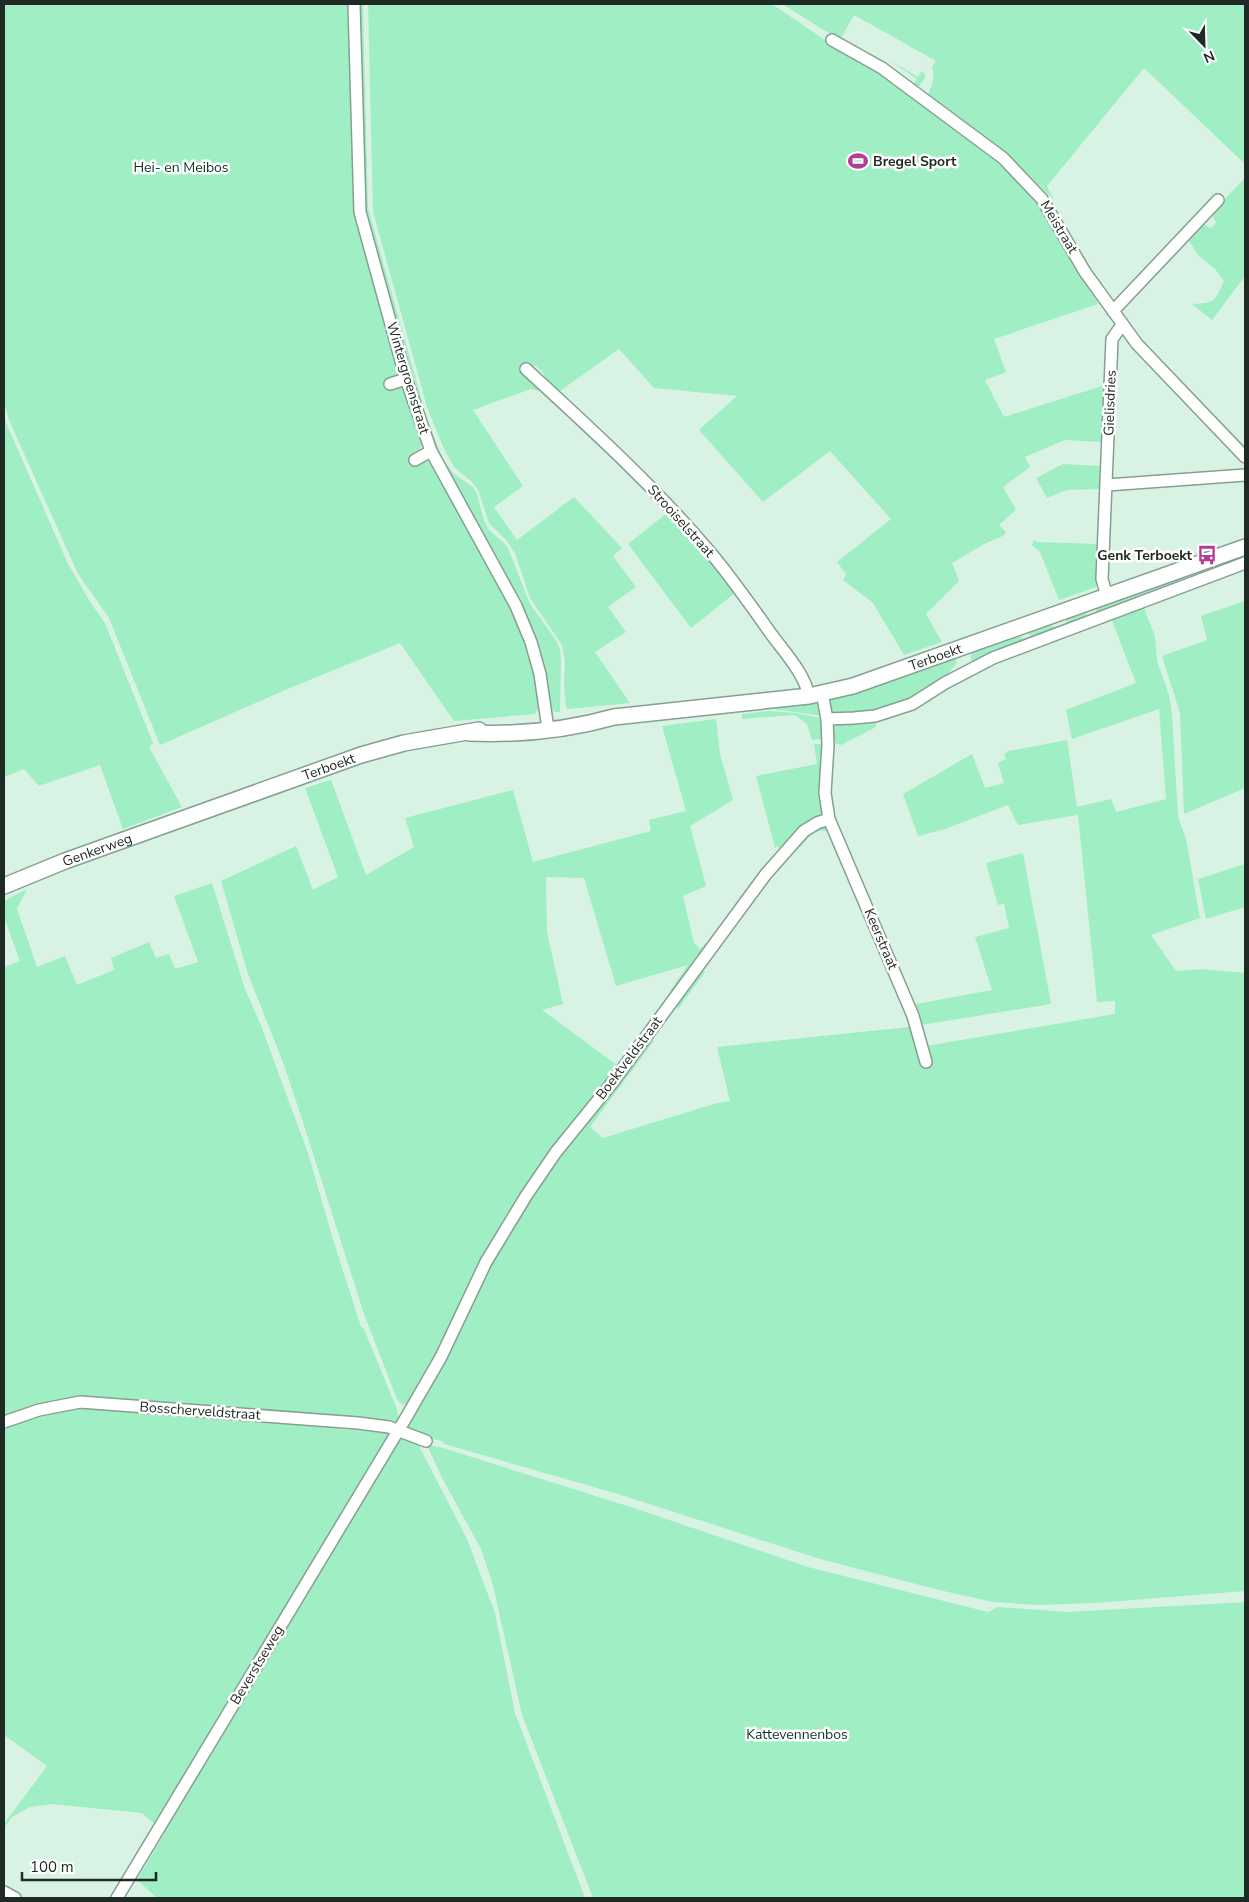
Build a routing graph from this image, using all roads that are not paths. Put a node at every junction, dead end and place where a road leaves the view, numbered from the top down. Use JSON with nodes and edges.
{"nodes":[{"id":1,"x":354,"y":4,"type":"edge"},
{"id":2,"x":832,"y":40,"type":"dead end"},
{"id":3,"x":1218,"y":200,"type":"dead end"},
{"id":4,"x":1202,"y":216,"type":"junction"},
{"id":5,"x":1212,"y":225,"type":"dead end"},
{"id":6,"x":1112,"y":310,"type":"junction"},
{"id":7,"x":1122,"y":325,"type":"junction"},
{"id":8,"x":526,"y":370,"type":"dead end"},
{"id":9,"x":406,"y":378,"type":"junction"},
{"id":10,"x":390,"y":384,"type":"dead end"},
{"id":11,"x":431,"y":451,"type":"junction"},
{"id":12,"x":1245,"y":457,"type":"edge"},
{"id":13,"x":415,"y":460,"type":"dead end"},
{"id":14,"x":1245,"y":475,"type":"edge"},
{"id":15,"x":1107,"y":485,"type":"junction"},
{"id":16,"x":1245,"y":548,"type":"edge"},
{"id":17,"x":1245,"y":563,"type":"edge"},
{"id":18,"x":1107,"y":597,"type":"junction"},
{"id":19,"x":815,"y":694,"type":"junction"},
{"id":20,"x":827,"y":718,"type":"junction"},
{"id":21,"x":548,"y":724,"type":"junction"},
{"id":22,"x":192,"y":815,"type":"joint"},
{"id":23,"x":829,"y":819,"type":"junction"},
{"id":24,"x":4,"y":886,"type":"edge"},
{"id":25,"x":926,"y":1062,"type":"dead end"},
{"id":26,"x":4,"y":1422,"type":"edge"},
{"id":27,"x":397,"y":1432,"type":"junction"},
{"id":28,"x":426,"y":1441,"type":"dead end"},
{"id":29,"x":4,"y":1892,"type":"edge"},
{"id":30,"x":14,"y":1898,"type":"edge"},
{"id":31,"x":117,"y":1898,"type":"edge"}],
"edges":[{"from":1,"to":9,"type":"street","name":"Wintergroenstraat"},
{"from":2,"to":6,"type":"street","name":"Meistraat"},
{"from":3,"to":4,"type":"street"},
{"from":4,"to":5,"type":"street"},
{"from":4,"to":6,"type":"street"},
{"from":6,"to":7,"type":"street","name":"Meistraat"},
{"from":7,"to":12,"type":"street","name":"Meistraat"},
{"from":7,"to":15,"type":"street","name":"Gielisdries"},
{"from":8,"to":19,"type":"street","name":"Strooiselstraat"},
{"from":9,"to":10,"type":"street"},
{"from":9,"to":11,"type":"street","name":"Wintergroenstraat"},
{"from":11,"to":13,"type":"street"},
{"from":11,"to":21,"type":"street","name":"Wintergroenstraat"},
{"from":14,"to":15,"type":"street"},
{"from":15,"to":18,"type":"street","name":"Gielisdries"},
{"from":16,"to":18,"type":"main road","name":"Terboekt"},
{"from":17,"to":20,"type":"street","name":"Terboekt"},
{"from":18,"to":19,"type":"main road","name":"Terboekt"},
{"from":19,"to":20,"type":"street"},
{"from":19,"to":21,"type":"main road","name":"Terboekt"},
{"from":20,"to":23,"type":"street"},
{"from":21,"to":22,"type":"main road","name":"Terboekt"},
{"from":22,"to":24,"type":"main road","name":"Genkerweg"},
{"from":23,"to":25,"type":"street","name":"Keerstraat"},
{"from":23,"to":27,"type":"street","name":"Boektveldstraat"},
{"from":26,"to":27,"type":"street","name":"Bosscherveldstraat"},
{"from":27,"to":28,"type":"street","name":"Bosscherveldstraat"},
{"from":27,"to":31,"type":"street","name":"Beverstseweg"},
{"from":29,"to":30,"type":"street"}]}
